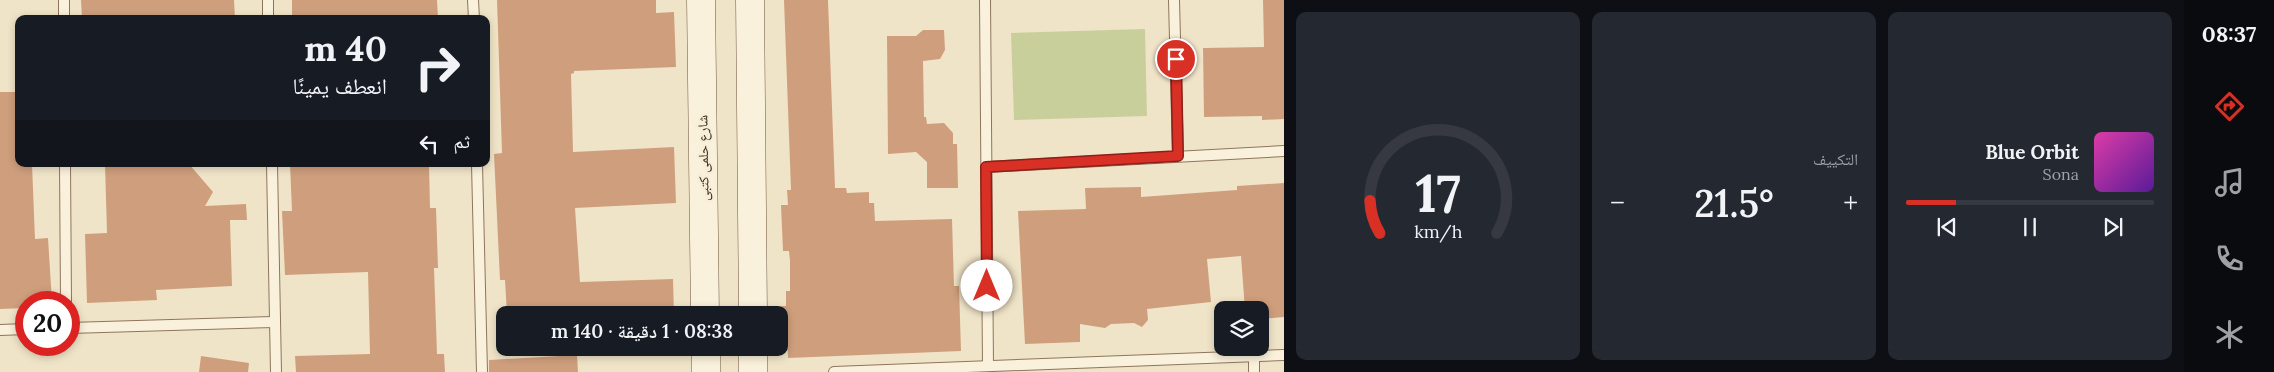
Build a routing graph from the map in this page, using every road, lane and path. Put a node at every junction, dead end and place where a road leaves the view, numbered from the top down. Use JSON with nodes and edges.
{"nodes":[{"id":1,"x":64,"y":0,"type":"edge"},
{"id":2,"x":268,"y":0,"type":"edge"},
{"id":3,"x":473,"y":0,"type":"edge"},
{"id":4,"x":701,"y":0,"type":"edge"},
{"id":5,"x":750,"y":0,"type":"edge"},
{"id":6,"x":985,"y":0,"type":"edge"},
{"id":7,"x":1174,"y":0,"type":"edge"},
{"id":8,"x":64,"y":15,"type":"edge"},
{"id":9,"x":268,"y":15,"type":"edge"},
{"id":10,"x":474,"y":15,"type":"edge"},
{"id":11,"x":1284,"y":151,"type":"edge"},
{"id":12,"x":1178,"y":156,"type":"junction"},
{"id":13,"x":65,"y":167,"type":"edge"},
{"id":14,"x":272,"y":167,"type":"edge"},
{"id":15,"x":477,"y":167,"type":"edge"},
{"id":16,"x":986,"y":167,"type":"junction"},
{"id":17,"x":66,"y":291,"type":"edge"},
{"id":18,"x":705,"y":306,"type":"edge"},
{"id":19,"x":753,"y":306,"type":"edge"},
{"id":20,"x":275,"y":322,"type":"junction"},
{"id":21,"x":80,"y":328,"type":"edge"},
{"id":22,"x":15,"y":329,"type":"edge"},
{"id":23,"x":0,"y":330,"type":"edge"},
{"id":24,"x":1284,"y":355,"type":"edge"},
{"id":25,"x":706,"y":356,"type":"edge"},
{"id":26,"x":753,"y":356,"type":"edge"},
{"id":27,"x":1254,"y":356,"type":"joint"},
{"id":28,"x":1269,"y":356,"type":"edge"},
{"id":29,"x":988,"y":366,"type":"junction"},
{"id":30,"x":276,"y":372,"type":"edge"},
{"id":31,"x":482,"y":372,"type":"edge"},
{"id":32,"x":706,"y":372,"type":"edge"},
{"id":33,"x":754,"y":372,"type":"edge"},
{"id":34,"x":834,"y":372,"type":"edge"},
{"id":35,"x":1254,"y":372,"type":"edge"}],
"edges":[{"from":1,"to":8,"type":"lane"},
{"from":2,"to":9,"type":"lane"},
{"from":3,"to":10,"type":"lane"},
{"from":4,"to":18,"type":"street","name":"شارع حلمى كتبى"},
{"from":5,"to":19,"type":"street"},
{"from":6,"to":16,"type":"lane"},
{"from":7,"to":12,"type":"lane"},
{"from":11,"to":12,"type":"lane"},
{"from":12,"to":16,"type":"lane"},
{"from":13,"to":17,"type":"lane"},
{"from":14,"to":20,"type":"lane"},
{"from":15,"to":31,"type":"lane"},
{"from":16,"to":29,"type":"lane"},
{"from":20,"to":21,"type":"lane"},
{"from":20,"to":30,"type":"lane"},
{"from":22,"to":23,"type":"lane"},
{"from":24,"to":28,"type":"lane"},
{"from":25,"to":32,"type":"street"},
{"from":26,"to":33,"type":"street"},
{"from":27,"to":29,"type":"lane"},
{"from":27,"to":35,"type":"lane"},
{"from":29,"to":34,"type":"lane"}]}
